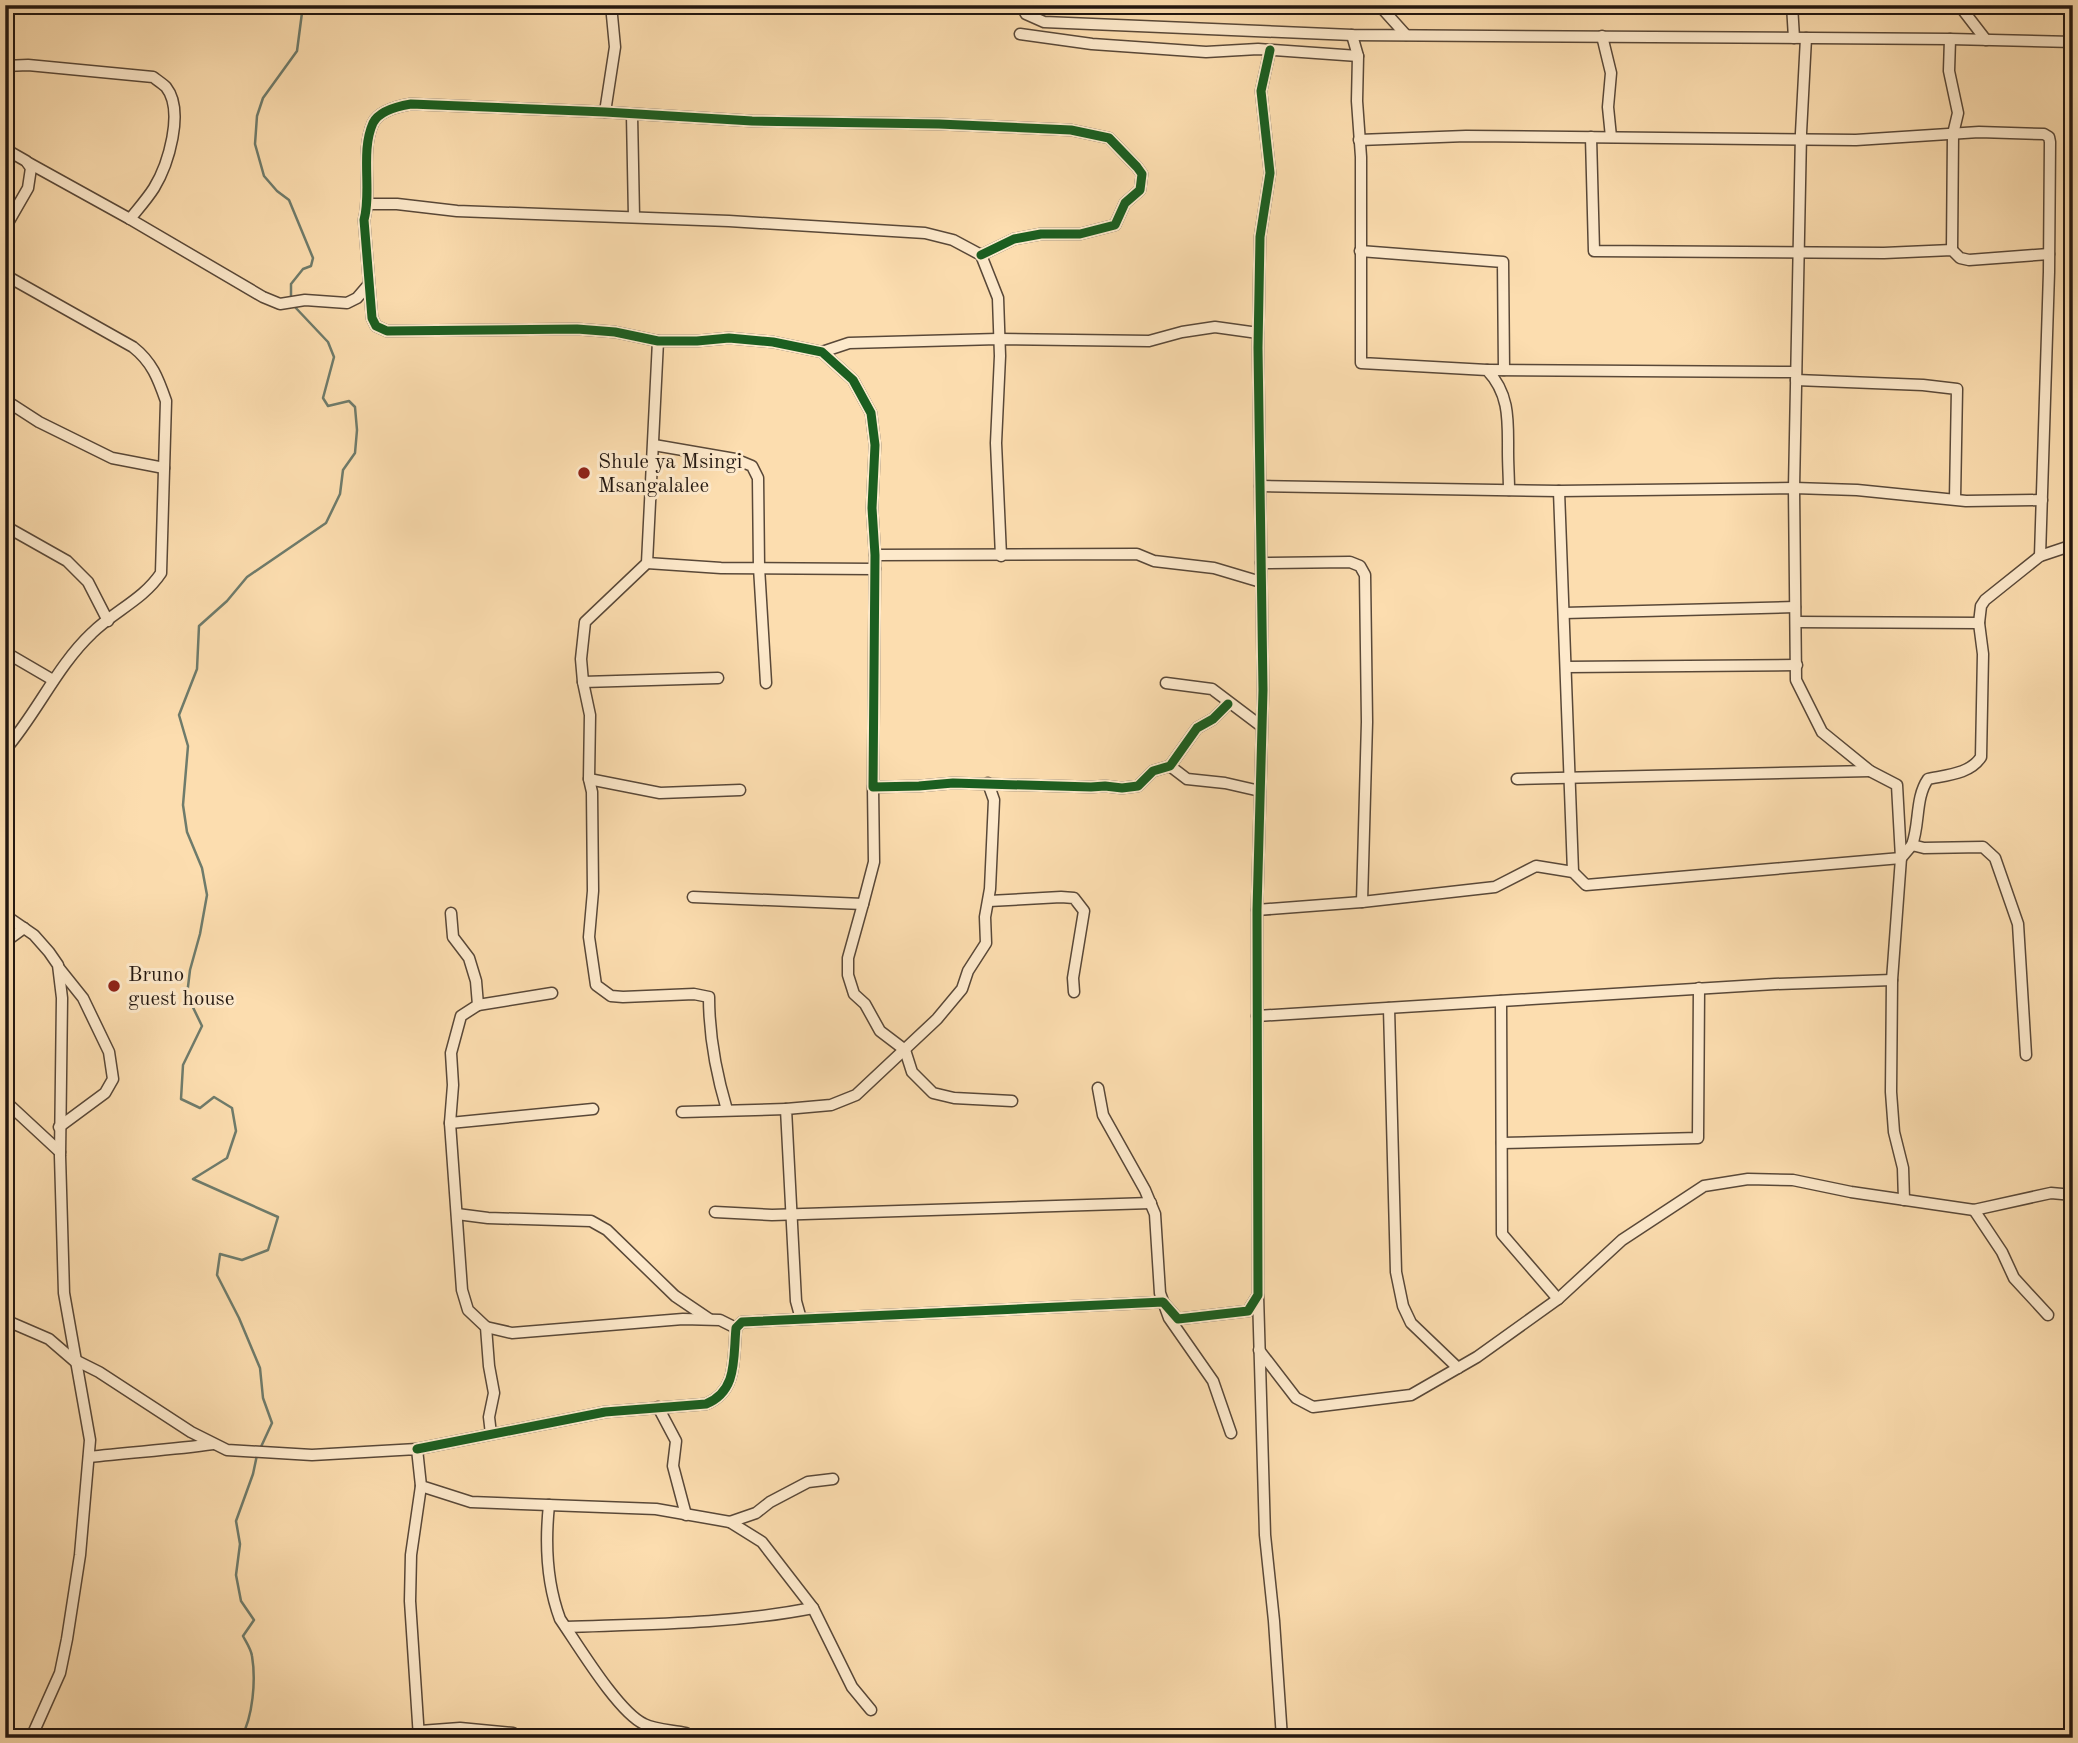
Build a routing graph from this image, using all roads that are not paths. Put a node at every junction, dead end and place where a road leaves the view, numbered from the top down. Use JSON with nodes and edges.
{"nodes":[{"id":1,"x":611,"y":5,"type":"edge"},
{"id":2,"x":1021,"y":5,"type":"edge"},
{"id":3,"x":1379,"y":5,"type":"edge"},
{"id":4,"x":1792,"y":5,"type":"edge"},
{"id":5,"x":1959,"y":5,"type":"edge"},
{"id":6,"x":1020,"y":34,"type":"dead end"},
{"id":7,"x":1352,"y":35,"type":"junction"},
{"id":8,"x":1406,"y":35,"type":"junction"},
{"id":9,"x":1602,"y":36,"type":"junction"},
{"id":10,"x":1800,"y":38,"type":"junction"},
{"id":11,"x":1950,"y":39,"type":"junction"},
{"id":12,"x":1986,"y":40,"type":"junction"},
{"id":13,"x":2073,"y":42,"type":"edge"},
{"id":14,"x":1270,"y":50,"type":"junction"},
{"id":15,"x":1358,"y":56,"type":"junction"},
{"id":16,"x":5,"y":66,"type":"edge"},
{"id":17,"x":605,"y":112,"type":"junction"},
{"id":18,"x":632,"y":115,"type":"junction"},
{"id":19,"x":1953,"y":134,"type":"junction"},
{"id":20,"x":1591,"y":137,"type":"junction"},
{"id":21,"x":1611,"y":137,"type":"junction"},
{"id":22,"x":1359,"y":140,"type":"junction"},
{"id":23,"x":1801,"y":140,"type":"junction"},
{"id":24,"x":5,"y":149,"type":"edge"},
{"id":25,"x":27,"y":162,"type":"junction"},
{"id":26,"x":368,"y":204,"type":"junction"},
{"id":27,"x":634,"y":217,"type":"junction"},
{"id":28,"x":130,"y":219,"type":"junction"},
{"id":29,"x":5,"y":228,"type":"edge"},
{"id":30,"x":1952,"y":250,"type":"junction"},
{"id":31,"x":1360,"y":251,"type":"junction"},
{"id":32,"x":1799,"y":252,"type":"junction"},
{"id":33,"x":2049,"y":254,"type":"junction"},
{"id":34,"x":981,"y":255,"type":"junction"},
{"id":35,"x":5,"y":275,"type":"edge"},
{"id":36,"x":369,"y":284,"type":"junction"},
{"id":37,"x":1258,"y":334,"type":"junction"},
{"id":38,"x":998,"y":339,"type":"junction"},
{"id":39,"x":658,"y":341,"type":"junction"},
{"id":40,"x":822,"y":352,"type":"junction"},
{"id":41,"x":1487,"y":370,"type":"junction"},
{"id":42,"x":1504,"y":370,"type":"junction"},
{"id":43,"x":1796,"y":376,"type":"junction"},
{"id":44,"x":5,"y":400,"type":"edge"},
{"id":45,"x":654,"y":445,"type":"junction"},
{"id":46,"x":164,"y":468,"type":"junction"},
{"id":47,"x":1260,"y":486,"type":"junction"},
{"id":48,"x":1794,"y":488,"type":"junction"},
{"id":49,"x":1509,"y":490,"type":"junction"},
{"id":50,"x":1559,"y":491,"type":"junction"},
{"id":51,"x":1955,"y":499,"type":"junction"},
{"id":52,"x":2042,"y":500,"type":"junction"},
{"id":53,"x":5,"y":526,"type":"edge"},
{"id":54,"x":2073,"y":545,"type":"edge"},
{"id":55,"x":2058,"y":550,"type":"junction"},
{"id":56,"x":2073,"y":551,"type":"edge"},
{"id":57,"x":876,"y":555,"type":"junction"},
{"id":58,"x":1001,"y":556,"type":"junction"},
{"id":59,"x":2040,"y":556,"type":"junction"},
{"id":60,"x":647,"y":563,"type":"junction"},
{"id":61,"x":1261,"y":563,"type":"junction"},
{"id":62,"x":759,"y":567,"type":"junction"},
{"id":63,"x":875,"y":569,"type":"junction"},
{"id":64,"x":1261,"y":582,"type":"junction"},
{"id":65,"x":1795,"y":607,"type":"junction"},
{"id":66,"x":1564,"y":613,"type":"junction"},
{"id":67,"x":108,"y":621,"type":"junction"},
{"id":68,"x":1796,"y":622,"type":"junction"},
{"id":69,"x":1979,"y":622,"type":"junction"},
{"id":70,"x":5,"y":652,"type":"edge"},
{"id":71,"x":1797,"y":665,"type":"junction"},
{"id":72,"x":1566,"y":667,"type":"junction"},
{"id":73,"x":718,"y":678,"type":"dead end"},
{"id":74,"x":53,"y":680,"type":"junction"},
{"id":75,"x":583,"y":682,"type":"junction"},
{"id":76,"x":766,"y":683,"type":"dead end"},
{"id":77,"x":1166,"y":683,"type":"dead end"},
{"id":78,"x":1228,"y":704,"type":"junction"},
{"id":79,"x":1261,"y":726,"type":"junction"},
{"id":80,"x":5,"y":750,"type":"edge"},
{"id":81,"x":1170,"y":766,"type":"junction"},
{"id":82,"x":1870,"y":771,"type":"junction"},
{"id":83,"x":1570,"y":778,"type":"junction"},
{"id":84,"x":589,"y":779,"type":"junction"},
{"id":85,"x":1517,"y":779,"type":"dead end"},
{"id":86,"x":988,"y":783,"type":"junction"},
{"id":87,"x":873,"y":787,"type":"junction"},
{"id":88,"x":740,"y":790,"type":"dead end"},
{"id":89,"x":1260,"y":791,"type":"junction"},
{"id":90,"x":1912,"y":845,"type":"junction"},
{"id":91,"x":1901,"y":858,"type":"junction"},
{"id":92,"x":1573,"y":872,"type":"junction"},
{"id":93,"x":693,"y":897,"type":"dead end"},
{"id":94,"x":989,"y":901,"type":"junction"},
{"id":95,"x":1362,"y":902,"type":"junction"},
{"id":96,"x":863,"y":904,"type":"junction"},
{"id":97,"x":1257,"y":910,"type":"junction"},
{"id":98,"x":451,"y":913,"type":"dead end"},
{"id":99,"x":5,"y":915,"type":"edge"},
{"id":100,"x":24,"y":928,"type":"junction"},
{"id":101,"x":5,"y":942,"type":"edge"},
{"id":102,"x":58,"y":965,"type":"junction"},
{"id":103,"x":1892,"y":980,"type":"junction"},
{"id":104,"x":1699,"y":988,"type":"junction"},
{"id":105,"x":1074,"y":992,"type":"dead end"},
{"id":106,"x":552,"y":993,"type":"dead end"},
{"id":107,"x":1502,"y":1001,"type":"junction"},
{"id":108,"x":478,"y":1005,"type":"junction"},
{"id":109,"x":1389,"y":1008,"type":"junction"},
{"id":110,"x":1257,"y":1016,"type":"junction"},
{"id":111,"x":905,"y":1050,"type":"junction"},
{"id":112,"x":2026,"y":1055,"type":"dead end"},
{"id":113,"x":1098,"y":1088,"type":"dead end"},
{"id":114,"x":5,"y":1101,"type":"edge"},
{"id":115,"x":1012,"y":1101,"type":"dead end"},
{"id":116,"x":786,"y":1109,"type":"junction"},
{"id":117,"x":593,"y":1110,"type":"dead end"},
{"id":118,"x":727,"y":1110,"type":"junction"},
{"id":119,"x":682,"y":1112,"type":"dead end"},
{"id":120,"x":450,"y":1123,"type":"junction"},
{"id":121,"x":60,"y":1127,"type":"junction"},
{"id":122,"x":1502,"y":1143,"type":"junction"},
{"id":123,"x":60,"y":1152,"type":"junction"},
{"id":124,"x":2073,"y":1195,"type":"edge"},
{"id":125,"x":1904,"y":1200,"type":"junction"},
{"id":126,"x":1151,"y":1203,"type":"junction"},
{"id":127,"x":1974,"y":1210,"type":"junction"},
{"id":128,"x":715,"y":1212,"type":"dead end"},
{"id":129,"x":457,"y":1214,"type":"junction"},
{"id":130,"x":790,"y":1214,"type":"junction"},
{"id":131,"x":1258,"y":1295,"type":"junction"},
{"id":132,"x":1558,"y":1299,"type":"junction"},
{"id":133,"x":1163,"y":1302,"type":"junction"},
{"id":134,"x":2048,"y":1315,"type":"dead end"},
{"id":135,"x":709,"y":1319,"type":"junction"},
{"id":136,"x":801,"y":1319,"type":"junction"},
{"id":137,"x":5,"y":1320,"type":"edge"},
{"id":138,"x":486,"y":1327,"type":"junction"},
{"id":139,"x":736,"y":1328,"type":"junction"},
{"id":140,"x":1259,"y":1350,"type":"junction"},
{"id":141,"x":78,"y":1363,"type":"junction"},
{"id":142,"x":1458,"y":1368,"type":"junction"},
{"id":143,"x":658,"y":1407,"type":"junction"},
{"id":144,"x":1231,"y":1433,"type":"dead end"},
{"id":145,"x":491,"y":1434,"type":"junction"},
{"id":146,"x":215,"y":1444,"type":"junction"},
{"id":147,"x":416,"y":1449,"type":"junction"},
{"id":148,"x":89,"y":1457,"type":"junction"},
{"id":149,"x":833,"y":1479,"type":"dead end"},
{"id":150,"x":421,"y":1486,"type":"junction"},
{"id":151,"x":549,"y":1505,"type":"junction"},
{"id":152,"x":686,"y":1516,"type":"junction"},
{"id":153,"x":730,"y":1522,"type":"junction"},
{"id":154,"x":813,"y":1608,"type":"junction"},
{"id":155,"x":566,"y":1627,"type":"junction"},
{"id":156,"x":871,"y":1710,"type":"dead end"},
{"id":157,"x":513,"y":1732,"type":"dead end"},
{"id":158,"x":419,"y":1734,"type":"edge"},
{"id":159,"x":31,"y":1738,"type":"edge"},
{"id":160,"x":691,"y":1738,"type":"edge"},
{"id":161,"x":1282,"y":1738,"type":"edge"}],
"edges":[{"from":1,"to":17,"type":"street"},
{"from":2,"to":7,"type":"street"},
{"from":3,"to":8,"type":"street"},
{"from":4,"to":10,"type":"street"},
{"from":5,"to":12,"type":"street"},
{"from":6,"to":14,"type":"street"},
{"from":7,"to":8,"type":"street"},
{"from":7,"to":15,"type":"street"},
{"from":8,"to":9,"type":"street"},
{"from":9,"to":10,"type":"street"},
{"from":9,"to":21,"type":"street"},
{"from":10,"to":11,"type":"street"},
{"from":10,"to":23,"type":"street"},
{"from":11,"to":12,"type":"street"},
{"from":11,"to":19,"type":"street"},
{"from":12,"to":13,"type":"street"},
{"from":14,"to":15,"type":"street"},
{"from":14,"to":37,"type":"street"},
{"from":15,"to":22,"type":"street"},
{"from":16,"to":28,"type":"street"},
{"from":17,"to":18,"type":"street"},
{"from":17,"to":26,"type":"street"},
{"from":18,"to":27,"type":"street"},
{"from":18,"to":34,"type":"street"},
{"from":19,"to":23,"type":"street"},
{"from":19,"to":30,"type":"street"},
{"from":19,"to":33,"type":"street"},
{"from":20,"to":21,"type":"street"},
{"from":20,"to":22,"type":"street"},
{"from":20,"to":32,"type":"street"},
{"from":21,"to":23,"type":"street"},
{"from":22,"to":31,"type":"street"},
{"from":23,"to":32,"type":"street"},
{"from":24,"to":25,"type":"street"},
{"from":25,"to":28,"type":"street"},
{"from":25,"to":29,"type":"street"},
{"from":26,"to":27,"type":"street"},
{"from":26,"to":36,"type":"street"},
{"from":27,"to":34,"type":"street"},
{"from":28,"to":36,"type":"street"},
{"from":30,"to":32,"type":"street"},
{"from":30,"to":33,"type":"street"},
{"from":31,"to":41,"type":"street"},
{"from":31,"to":42,"type":"street"},
{"from":32,"to":43,"type":"street"},
{"from":33,"to":52,"type":"street"},
{"from":34,"to":38,"type":"street"},
{"from":35,"to":46,"type":"street"},
{"from":36,"to":39,"type":"street"},
{"from":37,"to":38,"type":"street"},
{"from":37,"to":47,"type":"street"},
{"from":38,"to":40,"type":"street"},
{"from":38,"to":58,"type":"street"},
{"from":39,"to":40,"type":"street"},
{"from":39,"to":45,"type":"street"},
{"from":40,"to":57,"type":"street"},
{"from":41,"to":42,"type":"street"},
{"from":41,"to":49,"type":"street"},
{"from":42,"to":43,"type":"street"},
{"from":43,"to":48,"type":"street"},
{"from":43,"to":51,"type":"street"},
{"from":44,"to":46,"type":"street"},
{"from":45,"to":60,"type":"street"},
{"from":45,"to":62,"type":"street"},
{"from":46,"to":67,"type":"street"},
{"from":47,"to":49,"type":"street"},
{"from":47,"to":61,"type":"street"},
{"from":48,"to":50,"type":"street"},
{"from":48,"to":51,"type":"street"},
{"from":48,"to":65,"type":"street"},
{"from":49,"to":50,"type":"street"},
{"from":50,"to":66,"type":"street"},
{"from":51,"to":52,"type":"street"},
{"from":52,"to":59,"type":"street"},
{"from":53,"to":67,"type":"street"},
{"from":54,"to":55,"type":"street"},
{"from":55,"to":56,"type":"street"},
{"from":55,"to":59,"type":"street"},
{"from":57,"to":58,"type":"street"},
{"from":57,"to":63,"type":"street"},
{"from":58,"to":64,"type":"street"},
{"from":59,"to":69,"type":"street"},
{"from":60,"to":62,"type":"street"},
{"from":60,"to":75,"type":"street"},
{"from":61,"to":64,"type":"street"},
{"from":61,"to":95,"type":"street"},
{"from":62,"to":63,"type":"street"},
{"from":62,"to":76,"type":"street"},
{"from":63,"to":87,"type":"street"},
{"from":64,"to":79,"type":"street"},
{"from":65,"to":66,"type":"street"},
{"from":65,"to":68,"type":"street"},
{"from":66,"to":72,"type":"street"},
{"from":67,"to":74,"type":"street"},
{"from":68,"to":69,"type":"street"},
{"from":68,"to":71,"type":"street"},
{"from":69,"to":90,"type":"street"},
{"from":70,"to":74,"type":"street"},
{"from":71,"to":72,"type":"street"},
{"from":71,"to":82,"type":"street"},
{"from":72,"to":83,"type":"street"},
{"from":73,"to":75,"type":"street"},
{"from":74,"to":80,"type":"street"},
{"from":75,"to":84,"type":"street"},
{"from":77,"to":78,"type":"street"},
{"from":78,"to":79,"type":"street"},
{"from":78,"to":81,"type":"street"},
{"from":79,"to":89,"type":"street"},
{"from":81,"to":86,"type":"street"},
{"from":81,"to":89,"type":"street"},
{"from":82,"to":83,"type":"street"},
{"from":82,"to":91,"type":"street"},
{"from":83,"to":85,"type":"street"},
{"from":83,"to":92,"type":"street"},
{"from":84,"to":88,"type":"street"},
{"from":84,"to":118,"type":"street"},
{"from":86,"to":87,"type":"street"},
{"from":86,"to":94,"type":"street"},
{"from":87,"to":96,"type":"street"},
{"from":89,"to":97,"type":"street"},
{"from":90,"to":91,"type":"street"},
{"from":90,"to":112,"type":"street"},
{"from":91,"to":92,"type":"street"},
{"from":91,"to":103,"type":"street"},
{"from":92,"to":95,"type":"street"},
{"from":93,"to":96,"type":"street"},
{"from":94,"to":105,"type":"street"},
{"from":94,"to":111,"type":"street"},
{"from":95,"to":97,"type":"street"},
{"from":96,"to":111,"type":"street"},
{"from":97,"to":110,"type":"street"},
{"from":98,"to":108,"type":"street"},
{"from":99,"to":100,"type":"street"},
{"from":100,"to":101,"type":"street"},
{"from":100,"to":102,"type":"street"},
{"from":102,"to":121,"type":"street"},
{"from":102,"to":121,"type":"street"},
{"from":103,"to":104,"type":"street"},
{"from":103,"to":125,"type":"street"},
{"from":104,"to":107,"type":"street"},
{"from":104,"to":122,"type":"street"},
{"from":106,"to":108,"type":"street"},
{"from":107,"to":109,"type":"street"},
{"from":107,"to":122,"type":"street"},
{"from":108,"to":120,"type":"street"},
{"from":109,"to":110,"type":"street"},
{"from":109,"to":142,"type":"street"},
{"from":110,"to":131,"type":"street"},
{"from":111,"to":115,"type":"street"},
{"from":111,"to":116,"type":"street"},
{"from":113,"to":126,"type":"street"},
{"from":114,"to":123,"type":"street"},
{"from":116,"to":118,"type":"street"},
{"from":116,"to":130,"type":"street"},
{"from":117,"to":120,"type":"street"},
{"from":118,"to":119,"type":"street"},
{"from":120,"to":129,"type":"street"},
{"from":121,"to":123,"type":"street"},
{"from":122,"to":132,"type":"street"},
{"from":123,"to":141,"type":"street"},
{"from":124,"to":127,"type":"street"},
{"from":125,"to":127,"type":"street"},
{"from":125,"to":132,"type":"street"},
{"from":126,"to":130,"type":"street"},
{"from":126,"to":133,"type":"street"},
{"from":127,"to":134,"type":"street"},
{"from":128,"to":130,"type":"street"},
{"from":129,"to":135,"type":"street"},
{"from":129,"to":138,"type":"street"},
{"from":130,"to":136,"type":"street"},
{"from":131,"to":133,"type":"street"},
{"from":131,"to":140,"type":"street"},
{"from":132,"to":142,"type":"street"},
{"from":133,"to":136,"type":"street"},
{"from":133,"to":144,"type":"street"},
{"from":135,"to":138,"type":"street"},
{"from":135,"to":139,"type":"street"},
{"from":136,"to":139,"type":"street"},
{"from":137,"to":141,"type":"street"},
{"from":138,"to":145,"type":"street"},
{"from":139,"to":143,"type":"street"},
{"from":140,"to":142,"type":"street"},
{"from":140,"to":161,"type":"street"},
{"from":141,"to":146,"type":"street"},
{"from":141,"to":148,"type":"street"},
{"from":143,"to":145,"type":"street"},
{"from":143,"to":152,"type":"street"},
{"from":145,"to":147,"type":"street"},
{"from":146,"to":147,"type":"street"},
{"from":146,"to":148,"type":"street"},
{"from":147,"to":150,"type":"street"},
{"from":148,"to":159,"type":"street"},
{"from":149,"to":153,"type":"street"},
{"from":150,"to":151,"type":"street"},
{"from":150,"to":158,"type":"street"},
{"from":151,"to":152,"type":"street"},
{"from":151,"to":155,"type":"street"},
{"from":152,"to":153,"type":"street"},
{"from":153,"to":154,"type":"street"},
{"from":154,"to":155,"type":"street"},
{"from":154,"to":156,"type":"street"},
{"from":155,"to":160,"type":"street"},
{"from":157,"to":158,"type":"street"}]}
